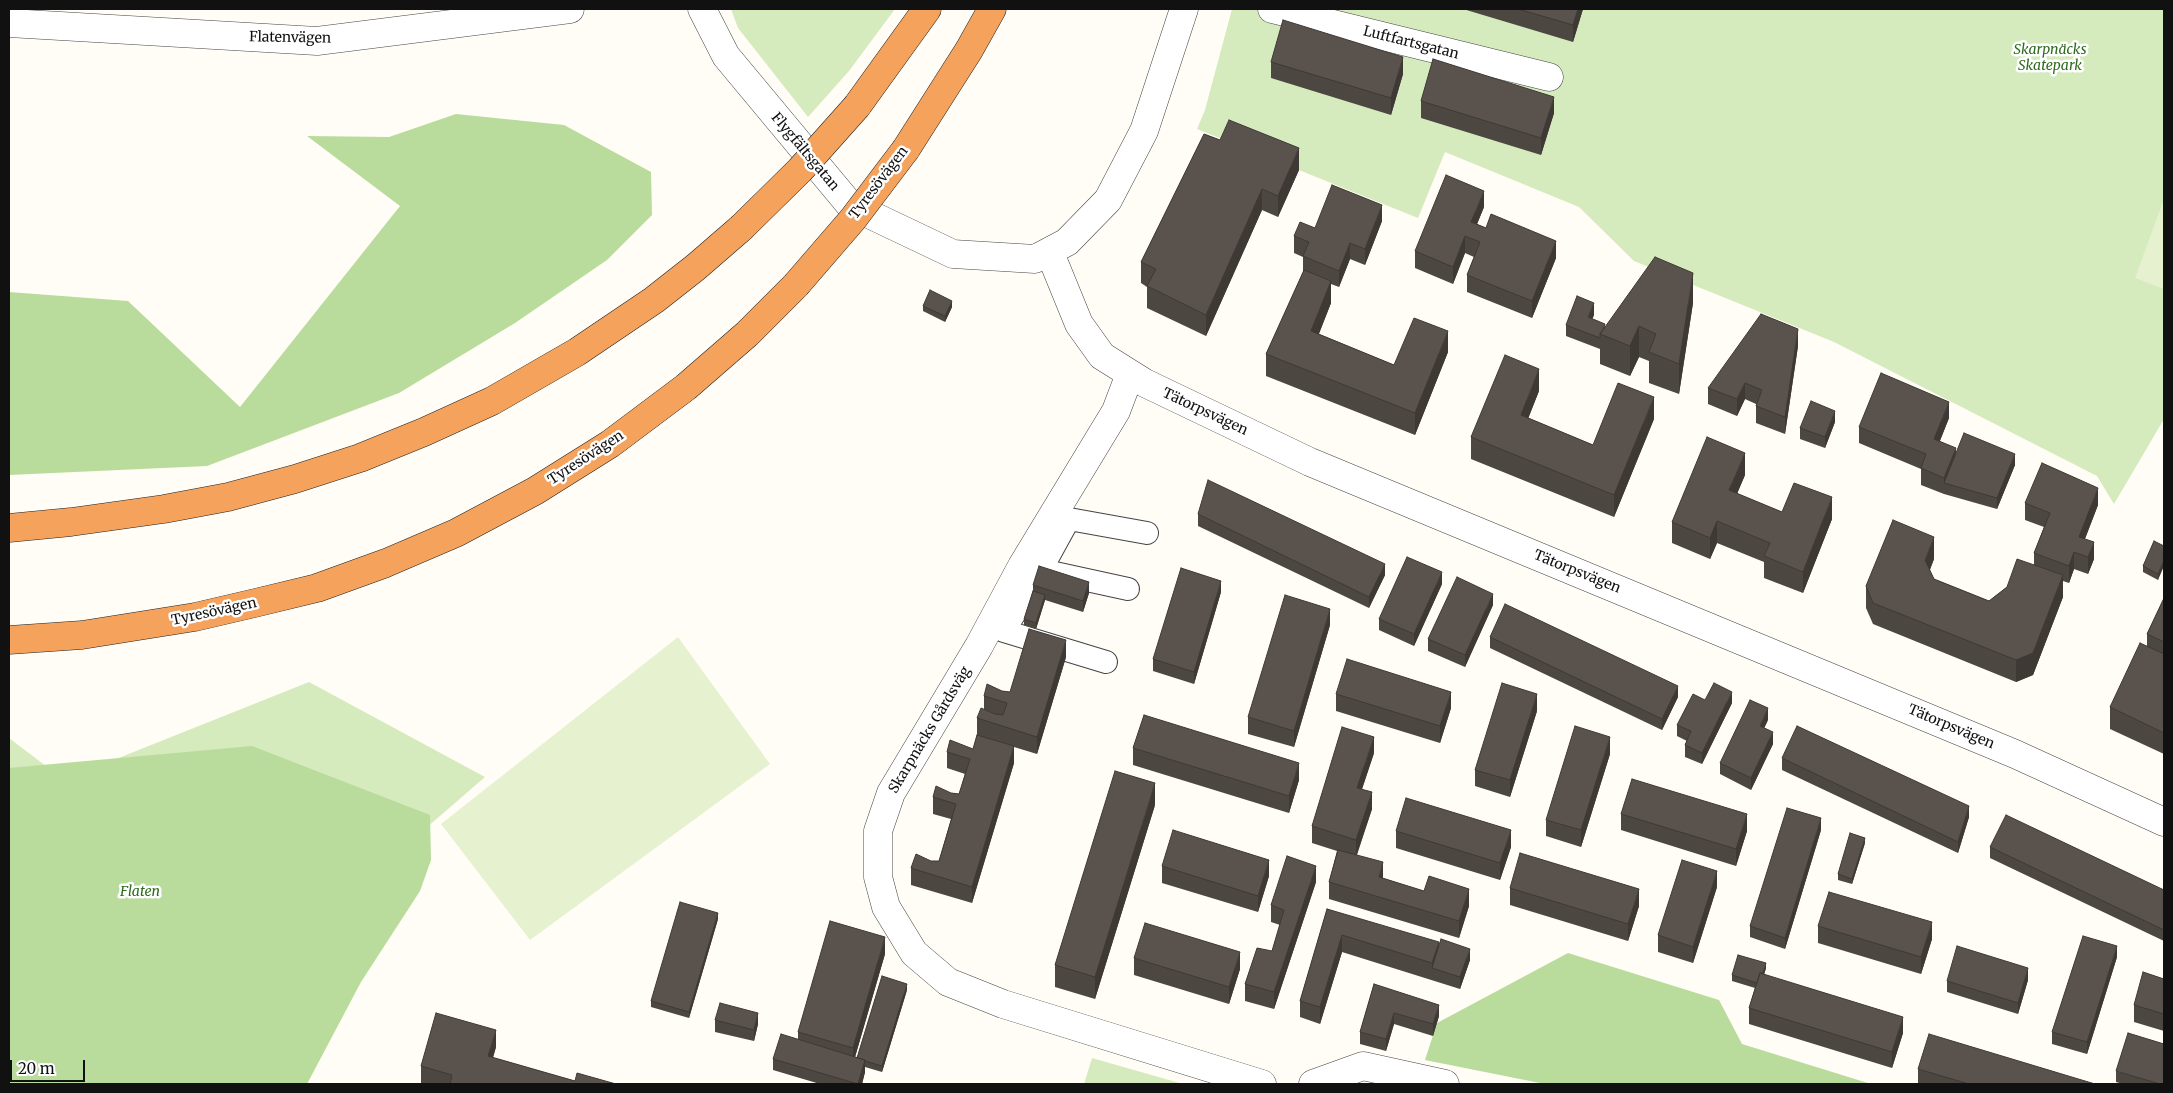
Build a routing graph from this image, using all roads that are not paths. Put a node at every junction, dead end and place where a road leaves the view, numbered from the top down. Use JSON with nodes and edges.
{"nodes":[{"id":1,"x":570,"y":9,"type":"edge"},
{"id":2,"x":702,"y":9,"type":"edge"},
{"id":3,"x":927,"y":9,"type":"edge"},
{"id":4,"x":992,"y":9,"type":"edge"},
{"id":5,"x":1184,"y":9,"type":"edge"},
{"id":6,"x":1272,"y":9,"type":"edge"},
{"id":7,"x":9,"y":23,"type":"edge"},
{"id":8,"x":1549,"y":77,"type":"dead end"},
{"id":9,"x":1050,"y":253,"type":"junction"},
{"id":10,"x":1130,"y":374,"type":"junction"},
{"id":11,"x":9,"y":528,"type":"edge"},
{"id":12,"x":1147,"y":533,"type":"dead end"},
{"id":13,"x":1041,"y":570,"type":"junction"},
{"id":14,"x":1128,"y":589,"type":"dead end"},
{"id":15,"x":9,"y":640,"type":"edge"},
{"id":16,"x":1106,"y":662,"type":"dead end"},
{"id":17,"x":2164,"y":822,"type":"edge"},
{"id":18,"x":1262,"y":1084,"type":"edge"},
{"id":19,"x":1313,"y":1084,"type":"edge"},
{"id":20,"x":1445,"y":1084,"type":"edge"}],
"edges":[{"from":1,"to":7,"type":"street","name":"Flatenvägen"},
{"from":2,"to":9,"type":"street","name":"Flygfältsgatan"},
{"from":3,"to":11,"type":"highway","bridge":true},
{"from":4,"to":15,"type":"highway","name":"Tyresövägen","bridge":true},
{"from":5,"to":9,"type":"street","name":"Flygfältsgatan"},
{"from":6,"to":8,"type":"street","name":"Luftfartsgatan"},
{"from":9,"to":10,"type":"street","name":"Tätorpsvägen"},
{"from":10,"to":17,"type":"street","name":"Tätorpsvägen"},
{"from":10,"to":18,"type":"street","name":"Skarpnäcks Gårdsväg"},
{"from":12,"to":13,"type":"street"},
{"from":13,"to":14,"type":"street"},
{"from":13,"to":16,"type":"street"},
{"from":19,"to":20,"type":"street"}]}
